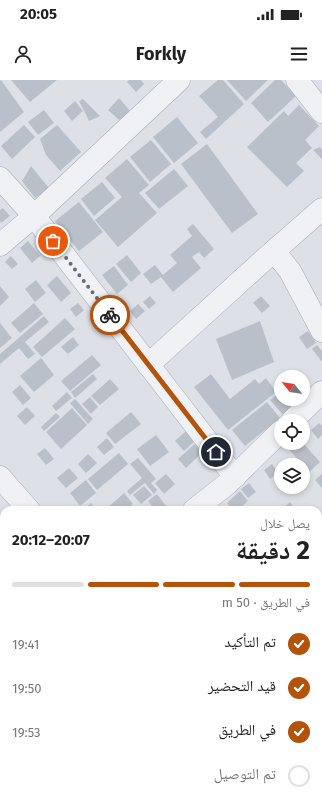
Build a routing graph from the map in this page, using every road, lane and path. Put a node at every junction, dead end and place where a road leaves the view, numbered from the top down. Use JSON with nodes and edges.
{"nodes":[{"id":1,"x":179,"y":80,"type":"edge"},
{"id":2,"x":297,"y":80,"type":"edge"},
{"id":3,"x":322,"y":112,"type":"edge"},
{"id":4,"x":0,"y":178,"type":"edge"},
{"id":5,"x":322,"y":209,"type":"edge"},
{"id":6,"x":34,"y":216,"type":"junction"},
{"id":7,"x":0,"y":245,"type":"edge"},
{"id":8,"x":274,"y":252,"type":"junction"},
{"id":9,"x":322,"y":331,"type":"edge"},
{"id":10,"x":148,"y":365,"type":"junction"},
{"id":11,"x":322,"y":392,"type":"edge"},
{"id":12,"x":299,"y":414,"type":"edge"},
{"id":13,"x":274,"y":438,"type":"edge"},
{"id":14,"x":0,"y":476,"type":"edge"},
{"id":15,"x":235,"y":477,"type":"junction"},
{"id":16,"x":26,"y":506,"type":"edge"},
{"id":17,"x":199,"y":506,"type":"edge"}],
"edges":[{"from":1,"to":6,"type":"street"},
{"from":2,"to":3,"type":"street"},
{"from":4,"to":6,"type":"street"},
{"from":5,"to":8,"type":"street"},
{"from":6,"to":7,"type":"street"},
{"from":6,"to":10,"type":"street"},
{"from":8,"to":9,"type":"street"},
{"from":8,"to":10,"type":"street"},
{"from":10,"to":15,"type":"street"},
{"from":11,"to":12,"type":"street"},
{"from":13,"to":15,"type":"street"},
{"from":14,"to":16,"type":"street"},
{"from":15,"to":17,"type":"street"}]}
